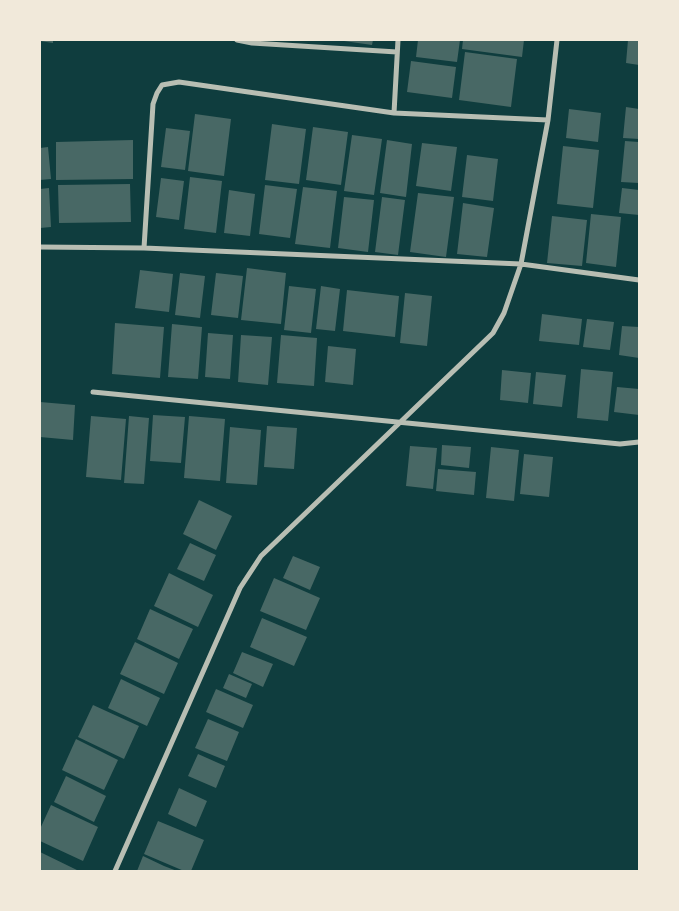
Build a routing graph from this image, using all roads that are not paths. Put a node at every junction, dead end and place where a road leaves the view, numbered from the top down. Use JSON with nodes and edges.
{"nodes":[{"id":1,"x":238,"y":40,"type":"edge"},
{"id":2,"x":398,"y":40,"type":"edge"},
{"id":3,"x":557,"y":40,"type":"edge"},
{"id":4,"x":252,"y":41,"type":"edge"},
{"id":5,"x":397,"y":52,"type":"junction"},
{"id":6,"x":394,"y":113,"type":"junction"},
{"id":7,"x":548,"y":120,"type":"junction"},
{"id":8,"x":40,"y":247,"type":"edge"},
{"id":9,"x":144,"y":248,"type":"junction"},
{"id":10,"x":521,"y":264,"type":"junction"},
{"id":11,"x":639,"y":280,"type":"edge"},
{"id":12,"x":93,"y":392,"type":"dead end"},
{"id":13,"x":399,"y":423,"type":"junction"},
{"id":14,"x":639,"y":442,"type":"edge"},
{"id":15,"x":115,"y":871,"type":"edge"}],
"edges":[{"from":1,"to":4,"type":"street"},
{"from":2,"to":5,"type":"street"},
{"from":3,"to":7,"type":"street"},
{"from":4,"to":5,"type":"street"},
{"from":5,"to":6,"type":"street"},
{"from":6,"to":7,"type":"street"},
{"from":6,"to":9,"type":"street"},
{"from":7,"to":10,"type":"street"},
{"from":8,"to":9,"type":"street"},
{"from":9,"to":10,"type":"street"},
{"from":10,"to":11,"type":"street"},
{"from":10,"to":13,"type":"street"},
{"from":12,"to":13,"type":"street"},
{"from":13,"to":14,"type":"street"},
{"from":13,"to":15,"type":"street"}]}
